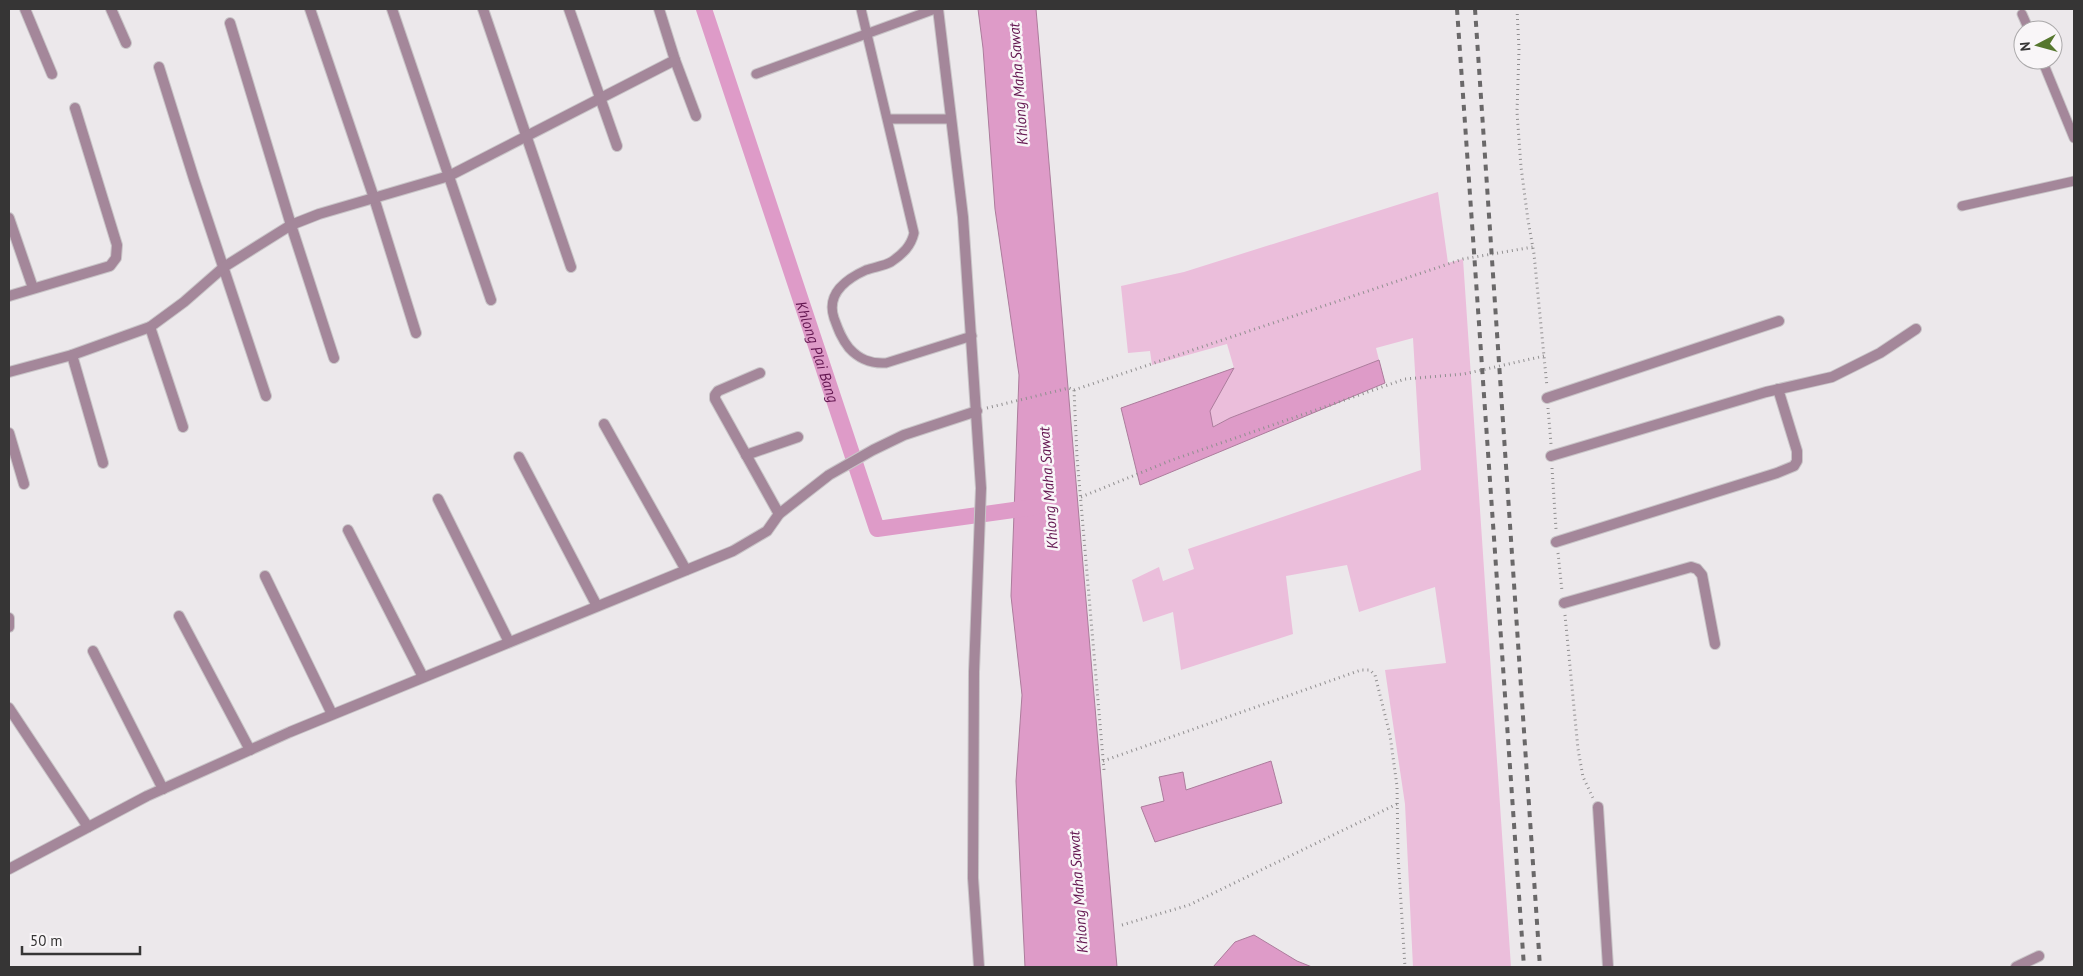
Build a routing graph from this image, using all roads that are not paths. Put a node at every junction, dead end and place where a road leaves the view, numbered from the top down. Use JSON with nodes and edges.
{"nodes":[{"id":1,"x":25,"y":9,"type":"edge"},
{"id":2,"x":111,"y":9,"type":"edge"},
{"id":3,"x":310,"y":9,"type":"edge"},
{"id":4,"x":392,"y":9,"type":"edge"},
{"id":5,"x":483,"y":9,"type":"edge"},
{"id":6,"x":569,"y":9,"type":"edge"},
{"id":7,"x":659,"y":9,"type":"edge"},
{"id":8,"x":861,"y":9,"type":"edge"},
{"id":9,"x":937,"y":9,"type":"edge"},
{"id":10,"x":2022,"y":14,"type":"dead end"},
{"id":11,"x":2025,"y":20,"type":"edge"},
{"id":12,"x":230,"y":23,"type":"dead end"},
{"id":13,"x":868,"y":34,"type":"junction"},
{"id":14,"x":126,"y":42,"type":"dead end"},
{"id":15,"x":675,"y":60,"type":"junction"},
{"id":16,"x":158,"y":67,"type":"dead end"},
{"id":17,"x":2046,"y":70,"type":"edge"},
{"id":18,"x":52,"y":74,"type":"dead end"},
{"id":19,"x":756,"y":74,"type":"dead end"},
{"id":20,"x":600,"y":99,"type":"junction"},
{"id":21,"x":74,"y":108,"type":"dead end"},
{"id":22,"x":696,"y":116,"type":"dead end"},
{"id":23,"x":888,"y":119,"type":"junction"},
{"id":24,"x":951,"y":120,"type":"junction"},
{"id":25,"x":526,"y":137,"type":"junction"},
{"id":26,"x":2074,"y":138,"type":"edge"},
{"id":27,"x":617,"y":146,"type":"dead end"},
{"id":28,"x":449,"y":176,"type":"junction"},
{"id":29,"x":2074,"y":181,"type":"edge"},
{"id":30,"x":374,"y":198,"type":"junction"},
{"id":31,"x":1962,"y":206,"type":"dead end"},
{"id":32,"x":9,"y":218,"type":"edge"},
{"id":33,"x":291,"y":225,"type":"junction"},
{"id":34,"x":224,"y":267,"type":"junction"},
{"id":35,"x":571,"y":267,"type":"dead end"},
{"id":36,"x":33,"y":288,"type":"junction"},
{"id":37,"x":9,"y":296,"type":"edge"},
{"id":38,"x":491,"y":300,"type":"dead end"},
{"id":39,"x":1779,"y":322,"type":"dead end"},
{"id":40,"x":150,"y":327,"type":"junction"},
{"id":41,"x":1916,"y":328,"type":"dead end"},
{"id":42,"x":416,"y":333,"type":"dead end"},
{"id":43,"x":972,"y":336,"type":"junction"},
{"id":44,"x":72,"y":355,"type":"junction"},
{"id":45,"x":334,"y":358,"type":"dead end"},
{"id":46,"x":9,"y":372,"type":"edge"},
{"id":47,"x":760,"y":373,"type":"dead end"},
{"id":48,"x":1778,"y":389,"type":"junction"},
{"id":49,"x":266,"y":396,"type":"dead end"},
{"id":50,"x":1547,"y":398,"type":"dead end"},
{"id":51,"x":977,"y":411,"type":"junction"},
{"id":52,"x":604,"y":424,"type":"dead end"},
{"id":53,"x":183,"y":427,"type":"dead end"},
{"id":54,"x":9,"y":433,"type":"edge"},
{"id":55,"x":798,"y":437,"type":"dead end"},
{"id":56,"x":746,"y":455,"type":"junction"},
{"id":57,"x":1552,"y":456,"type":"dead end"},
{"id":58,"x":519,"y":457,"type":"dead end"},
{"id":59,"x":103,"y":463,"type":"dead end"},
{"id":60,"x":24,"y":484,"type":"dead end"},
{"id":61,"x":438,"y":499,"type":"dead end"},
{"id":62,"x":779,"y":514,"type":"junction"},
{"id":63,"x":348,"y":530,"type":"dead end"},
{"id":64,"x":1556,"y":542,"type":"dead end"},
{"id":65,"x":686,"y":570,"type":"junction"},
{"id":66,"x":265,"y":576,"type":"dead end"},
{"id":67,"x":1564,"y":603,"type":"dead end"},
{"id":68,"x":597,"y":606,"type":"junction"},
{"id":69,"x":179,"y":616,"type":"dead end"},
{"id":70,"x":9,"y":618,"type":"edge"},
{"id":71,"x":9,"y":627,"type":"edge"},
{"id":72,"x":510,"y":642,"type":"junction"},
{"id":73,"x":1715,"y":644,"type":"dead end"},
{"id":74,"x":93,"y":651,"type":"dead end"},
{"id":75,"x":423,"y":677,"type":"junction"},
{"id":76,"x":9,"y":708,"type":"edge"},
{"id":77,"x":332,"y":714,"type":"junction"},
{"id":78,"x":250,"y":750,"type":"junction"},
{"id":79,"x":163,"y":788,"type":"junction"},
{"id":80,"x":1598,"y":807,"type":"dead end"},
{"id":81,"x":88,"y":827,"type":"junction"},
{"id":82,"x":9,"y":869,"type":"edge"},
{"id":83,"x":2039,"y":956,"type":"dead end"},
{"id":84,"x":979,"y":967,"type":"edge"},
{"id":85,"x":1608,"y":967,"type":"edge"},
{"id":86,"x":2016,"y":967,"type":"edge"}],
"edges":[{"from":1,"to":18,"type":"street"},
{"from":2,"to":14,"type":"street"},
{"from":3,"to":30,"type":"street"},
{"from":4,"to":28,"type":"street"},
{"from":5,"to":25,"type":"street"},
{"from":6,"to":20,"type":"street"},
{"from":7,"to":15,"type":"street"},
{"from":8,"to":13,"type":"lane"},
{"from":9,"to":13,"type":"lane"},
{"from":9,"to":24,"type":"street"},
{"from":10,"to":11,"type":"lane"},
{"from":12,"to":33,"type":"street"},
{"from":13,"to":19,"type":"lane"},
{"from":13,"to":23,"type":"lane"},
{"from":15,"to":20,"type":"street"},
{"from":15,"to":22,"type":"street"},
{"from":16,"to":34,"type":"street"},
{"from":17,"to":26,"type":"lane"},
{"from":20,"to":25,"type":"street"},
{"from":20,"to":27,"type":"street"},
{"from":21,"to":36,"type":"street"},
{"from":23,"to":24,"type":"lane"},
{"from":23,"to":43,"type":"lane"},
{"from":24,"to":43,"type":"street"},
{"from":25,"to":28,"type":"street"},
{"from":25,"to":35,"type":"street"},
{"from":28,"to":30,"type":"street"},
{"from":28,"to":38,"type":"street"},
{"from":29,"to":31,"type":"lane"},
{"from":30,"to":33,"type":"street"},
{"from":30,"to":42,"type":"street"},
{"from":32,"to":36,"type":"street"},
{"from":33,"to":34,"type":"street"},
{"from":33,"to":45,"type":"street"},
{"from":34,"to":40,"type":"street"},
{"from":34,"to":49,"type":"street"},
{"from":36,"to":37,"type":"street"},
{"from":39,"to":50,"type":"street"},
{"from":40,"to":44,"type":"street"},
{"from":40,"to":53,"type":"street"},
{"from":41,"to":48,"type":"street"},
{"from":43,"to":51,"type":"street"},
{"from":44,"to":46,"type":"street"},
{"from":44,"to":59,"type":"street"},
{"from":47,"to":56,"type":"street"},
{"from":48,"to":57,"type":"street"},
{"from":48,"to":64,"type":"street"},
{"from":51,"to":62,"type":"street"},
{"from":51,"to":84,"type":"street"},
{"from":52,"to":65,"type":"street"},
{"from":54,"to":60,"type":"street"},
{"from":55,"to":56,"type":"street"},
{"from":56,"to":62,"type":"street"},
{"from":58,"to":68,"type":"street"},
{"from":61,"to":72,"type":"street"},
{"from":62,"to":65,"type":"street"},
{"from":63,"to":75,"type":"street"},
{"from":65,"to":68,"type":"street"},
{"from":66,"to":77,"type":"street"},
{"from":67,"to":73,"type":"street"},
{"from":68,"to":72,"type":"street"},
{"from":69,"to":78,"type":"street"},
{"from":70,"to":71,"type":"street"},
{"from":72,"to":75,"type":"street"},
{"from":74,"to":79,"type":"street"},
{"from":75,"to":77,"type":"street"},
{"from":76,"to":81,"type":"street"},
{"from":77,"to":78,"type":"street"},
{"from":78,"to":79,"type":"street"},
{"from":79,"to":81,"type":"street"},
{"from":80,"to":85,"type":"street"},
{"from":81,"to":82,"type":"street"},
{"from":83,"to":86,"type":"street"}]}
